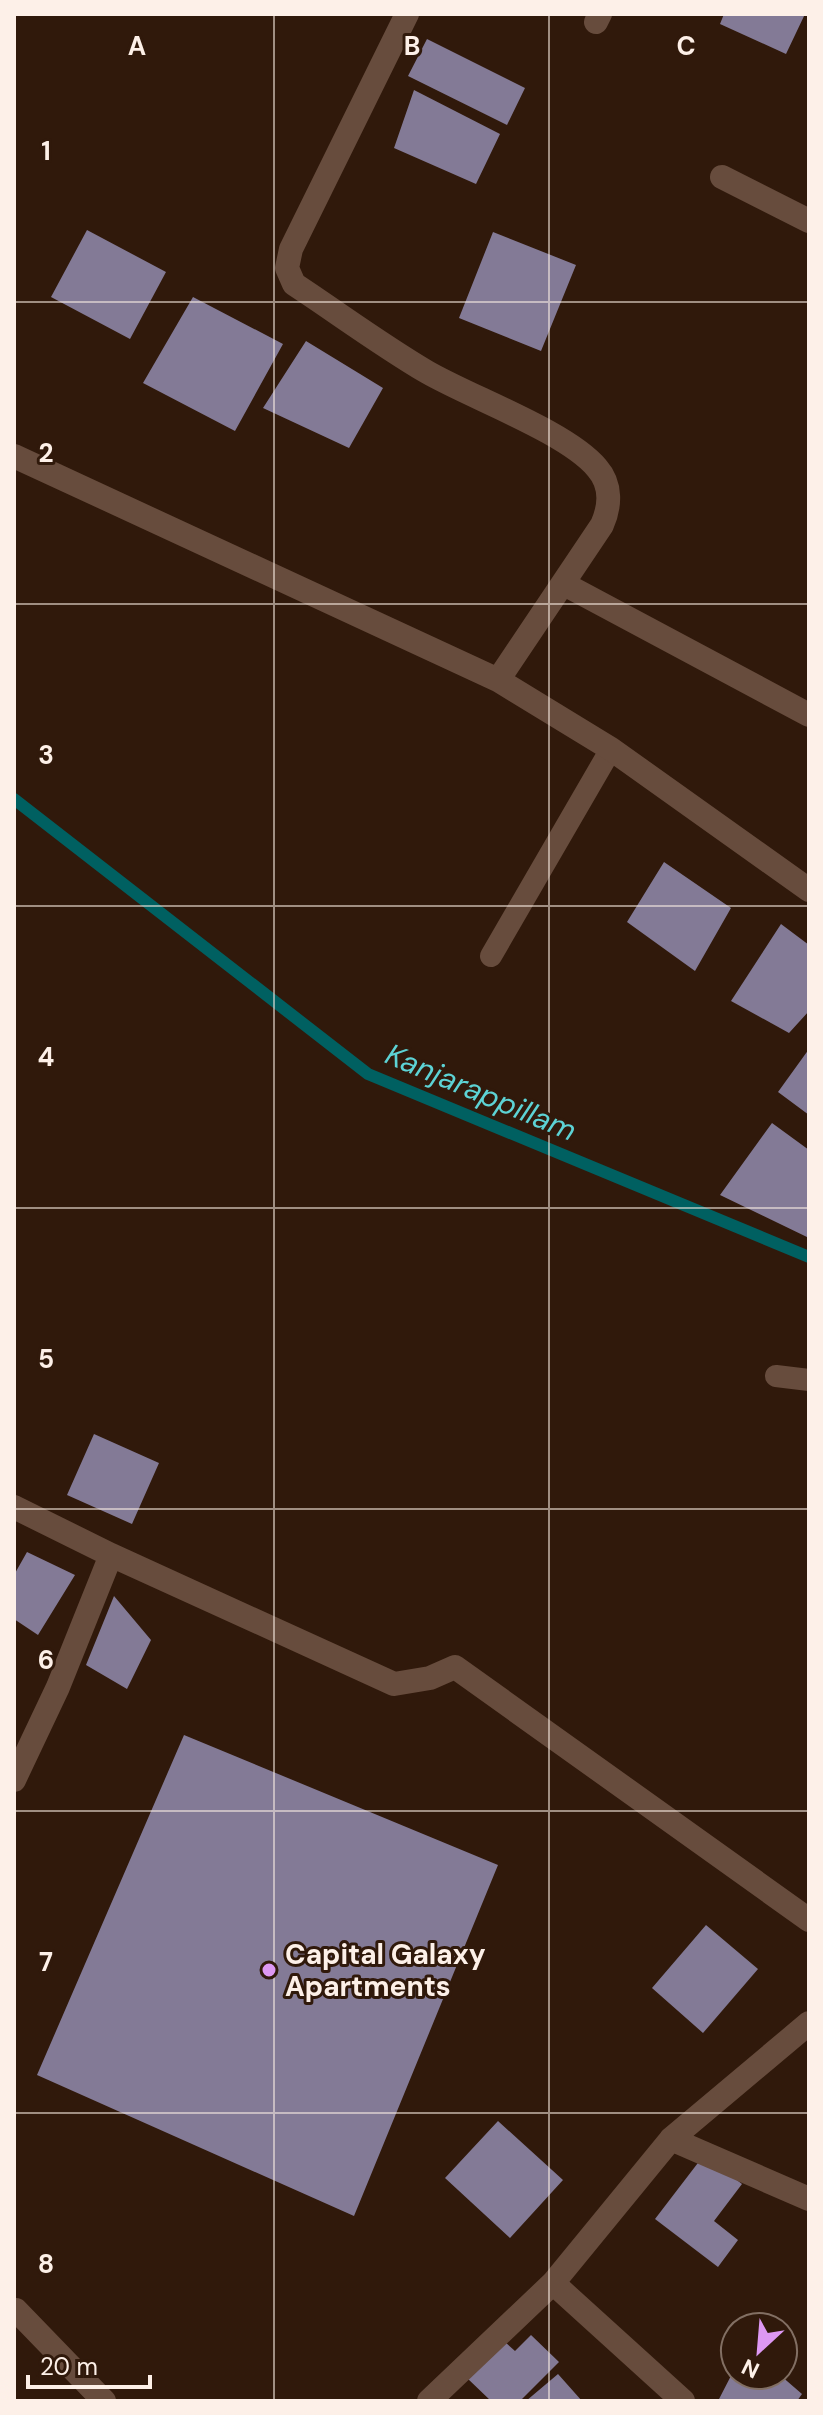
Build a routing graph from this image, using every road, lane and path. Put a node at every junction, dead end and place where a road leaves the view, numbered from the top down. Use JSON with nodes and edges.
{"nodes":[{"id":1,"x":407,"y":14,"type":"edge"},
{"id":2,"x":722,"y":177,"type":"dead end"},
{"id":3,"x":809,"y":221,"type":"edge"},
{"id":4,"x":14,"y":456,"type":"edge"},
{"id":5,"x":564,"y":584,"type":"junction"},
{"id":6,"x":498,"y":680,"type":"junction"},
{"id":7,"x":809,"y":715,"type":"edge"},
{"id":8,"x":611,"y":749,"type":"junction"},
{"id":9,"x":809,"y":890,"type":"edge"},
{"id":10,"x":491,"y":956,"type":"dead end"},
{"id":11,"x":776,"y":1376,"type":"dead end"},
{"id":12,"x":809,"y":1380,"type":"edge"},
{"id":13,"x":14,"y":1507,"type":"edge"},
{"id":14,"x":111,"y":1555,"type":"junction"},
{"id":15,"x":14,"y":1780,"type":"edge"},
{"id":16,"x":809,"y":1920,"type":"edge"},
{"id":17,"x":809,"y":2023,"type":"edge"},
{"id":18,"x":671,"y":2139,"type":"junction"},
{"id":19,"x":809,"y":2199,"type":"edge"},
{"id":20,"x":553,"y":2283,"type":"junction"},
{"id":21,"x":16,"y":2310,"type":"dead end"},
{"id":22,"x":104,"y":2401,"type":"edge"},
{"id":23,"x":429,"y":2401,"type":"edge"},
{"id":24,"x":683,"y":2401,"type":"edge"}],
"edges":[{"from":1,"to":5,"type":"street"},
{"from":2,"to":3,"type":"street"},
{"from":4,"to":6,"type":"street"},
{"from":5,"to":6,"type":"street"},
{"from":5,"to":7,"type":"street"},
{"from":6,"to":8,"type":"street"},
{"from":8,"to":9,"type":"street"},
{"from":8,"to":10,"type":"lane"},
{"from":11,"to":12,"type":"lane"},
{"from":13,"to":14,"type":"street"},
{"from":14,"to":15,"type":"street"},
{"from":14,"to":16,"type":"street"},
{"from":17,"to":18,"type":"street"},
{"from":18,"to":19,"type":"street"},
{"from":18,"to":20,"type":"street"},
{"from":20,"to":23,"type":"street"},
{"from":20,"to":24,"type":"street"},
{"from":21,"to":22,"type":"street"}]}
